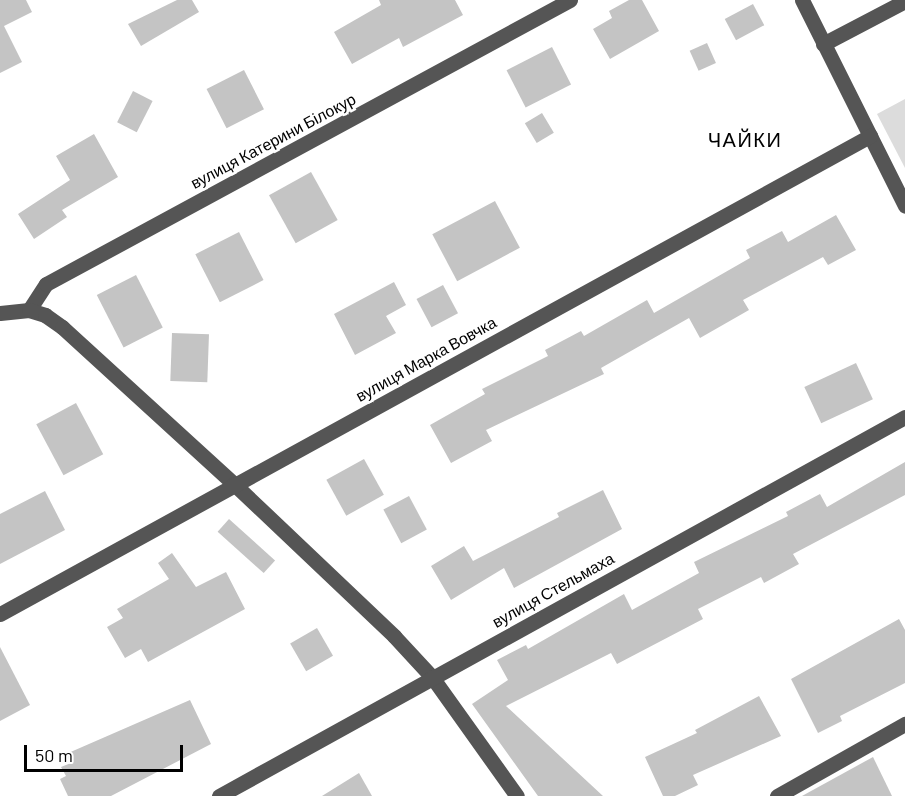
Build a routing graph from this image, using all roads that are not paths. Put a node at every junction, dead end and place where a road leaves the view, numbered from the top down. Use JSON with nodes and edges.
{"nodes":[{"id":1,"x":570,"y":0,"type":"edge"},
{"id":2,"x":802,"y":0,"type":"edge"},
{"id":3,"x":905,"y":1,"type":"edge"},
{"id":4,"x":824,"y":44,"type":"junction"},
{"id":5,"x":870,"y":136,"type":"junction"},
{"id":6,"x":905,"y":206,"type":"edge"},
{"id":7,"x":29,"y":310,"type":"junction"},
{"id":8,"x":0,"y":313,"type":"edge"},
{"id":9,"x":905,"y":417,"type":"edge"},
{"id":10,"x":234,"y":484,"type":"junction"},
{"id":11,"x":0,"y":614,"type":"edge"},
{"id":12,"x":432,"y":677,"type":"junction"},
{"id":13,"x":905,"y":724,"type":"edge"},
{"id":14,"x":219,"y":796,"type":"edge"},
{"id":15,"x":517,"y":796,"type":"edge"},
{"id":16,"x":777,"y":796,"type":"edge"}],
"edges":[{"from":1,"to":7,"type":"street","name":"вулиця Катерини Білокур"},
{"from":2,"to":4,"type":"street"},
{"from":3,"to":4,"type":"street"},
{"from":4,"to":5,"type":"street"},
{"from":5,"to":6,"type":"street"},
{"from":5,"to":10,"type":"street","name":"вулиця Марка Вовчка"},
{"from":7,"to":8,"type":"street"},
{"from":7,"to":10,"type":"street"},
{"from":9,"to":12,"type":"street","name":"вулиця Стельмаха"},
{"from":10,"to":11,"type":"street","name":"вулиця Марка Вовчка"},
{"from":10,"to":12,"type":"street"},
{"from":12,"to":14,"type":"street","name":"вулиця Стельмаха"},
{"from":12,"to":15,"type":"street"},
{"from":13,"to":16,"type":"street"}]}
